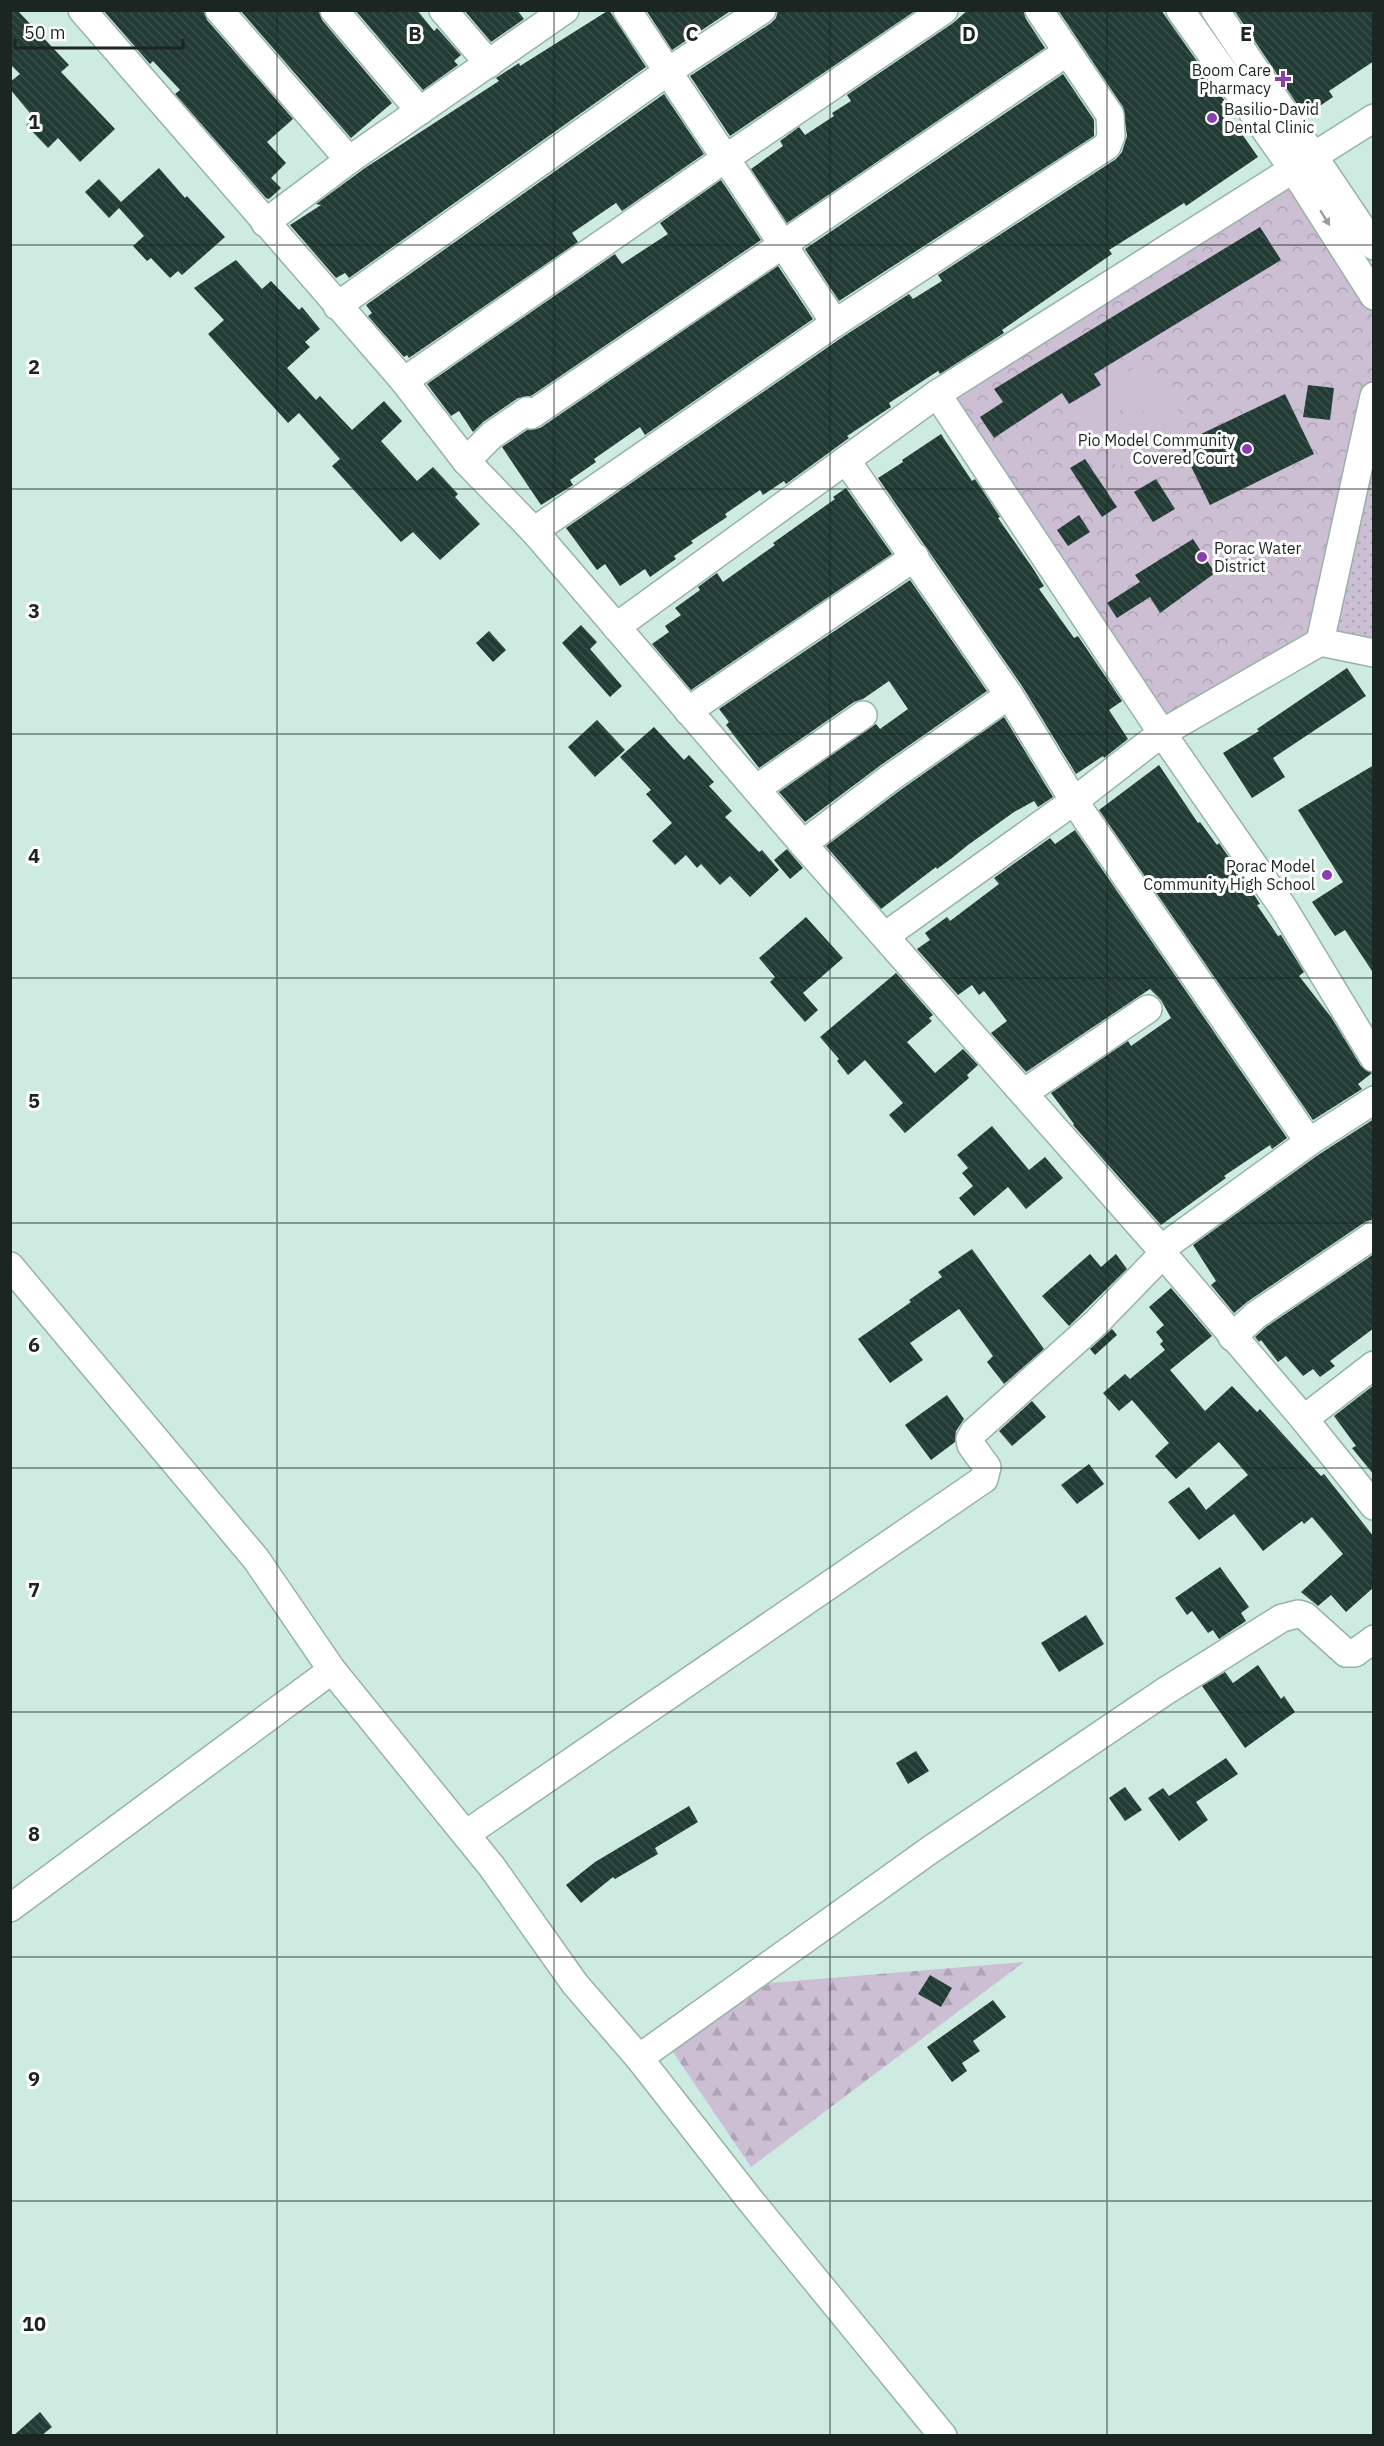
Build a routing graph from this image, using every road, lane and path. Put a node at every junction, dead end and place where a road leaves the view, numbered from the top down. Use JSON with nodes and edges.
{"nodes":[{"id":1,"x":82,"y":10,"type":"edge"},
{"id":2,"x":219,"y":10,"type":"edge"},
{"id":3,"x":334,"y":10,"type":"edge"},
{"id":4,"x":443,"y":10,"type":"edge"},
{"id":5,"x":565,"y":10,"type":"edge"},
{"id":6,"x":627,"y":10,"type":"edge"},
{"id":7,"x":762,"y":10,"type":"edge"},
{"id":8,"x":944,"y":10,"type":"edge"},
{"id":9,"x":1039,"y":10,"type":"edge"},
{"id":10,"x":1180,"y":10,"type":"edge"},
{"id":11,"x":1215,"y":10,"type":"edge"},
{"id":12,"x":1067,"y":52,"type":"junction"},
{"id":13,"x":489,"y":64,"type":"junction"},
{"id":14,"x":667,"y":72,"type":"junction"},
{"id":15,"x":420,"y":111,"type":"junction"},
{"id":16,"x":1374,"y":118,"type":"edge"},
{"id":17,"x":726,"y":158,"type":"junction"},
{"id":18,"x":349,"y":160,"type":"junction"},
{"id":19,"x":1304,"y":163,"type":"junction"},
{"id":20,"x":265,"y":223,"type":"junction"},
{"id":21,"x":781,"y":244,"type":"junction"},
{"id":22,"x":1374,"y":246,"type":"edge"},
{"id":23,"x":1374,"y":296,"type":"edge"},
{"id":24,"x":337,"y":306,"type":"junction"},
{"id":25,"x":835,"y":322,"type":"junction"},
{"id":26,"x":404,"y":381,"type":"junction"},
{"id":27,"x":937,"y":394,"type":"junction"},
{"id":28,"x":1374,"y":396,"type":"edge"},
{"id":29,"x":846,"y":460,"type":"junction"},
{"id":30,"x":466,"y":461,"type":"junction"},
{"id":31,"x":534,"y":531,"type":"junction"},
{"id":32,"x":915,"y":557,"type":"junction"},
{"id":33,"x":616,"y":627,"type":"junction"},
{"id":34,"x":1320,"y":642,"type":"junction"},
{"id":35,"x":1374,"y":652,"type":"edge"},
{"id":36,"x":1009,"y":695,"type":"junction"},
{"id":37,"x":688,"y":711,"type":"junction"},
{"id":38,"x":863,"y":715,"type":"dead end"},
{"id":39,"x":1162,"y":733,"type":"junction"},
{"id":40,"x":756,"y":789,"type":"junction"},
{"id":41,"x":1074,"y":801,"type":"junction"},
{"id":42,"x":803,"y":843,"type":"junction"},
{"id":43,"x":885,"y":936,"type":"junction"},
{"id":44,"x":1148,"y":1009,"type":"dead end"},
{"id":45,"x":1374,"y":1058,"type":"edge"},
{"id":46,"x":1025,"y":1092,"type":"junction"},
{"id":47,"x":1374,"y":1100,"type":"edge"},
{"id":48,"x":1309,"y":1142,"type":"junction"},
{"id":49,"x":1374,"y":1236,"type":"edge"},
{"id":50,"x":1162,"y":1252,"type":"junction"},
{"id":51,"x":10,"y":1266,"type":"edge"},
{"id":52,"x":1232,"y":1337,"type":"junction"},
{"id":53,"x":1374,"y":1365,"type":"edge"},
{"id":54,"x":1304,"y":1419,"type":"junction"},
{"id":55,"x":1371,"y":1498,"type":"edge"},
{"id":56,"x":1374,"y":1639,"type":"edge"},
{"id":57,"x":332,"y":1670,"type":"junction"},
{"id":58,"x":465,"y":1834,"type":"junction"},
{"id":59,"x":10,"y":1908,"type":"edge"},
{"id":60,"x":639,"y":2058,"type":"junction"},
{"id":61,"x":943,"y":2436,"type":"edge"}],
"edges":[{"from":1,"to":20,"type":"street"},
{"from":2,"to":18,"type":"street"},
{"from":3,"to":15,"type":"street"},
{"from":4,"to":13,"type":"street"},
{"from":5,"to":13,"type":"street"},
{"from":6,"to":14,"type":"street"},
{"from":7,"to":14,"type":"street"},
{"from":8,"to":17,"type":"street"},
{"from":9,"to":12,"type":"street"},
{"from":10,"to":19,"type":"street"},
{"from":11,"to":19,"type":"street"},
{"from":12,"to":21,"type":"street"},
{"from":12,"to":25,"type":"street"},
{"from":13,"to":15,"type":"street"},
{"from":14,"to":17,"type":"street"},
{"from":14,"to":24,"type":"street"},
{"from":15,"to":18,"type":"street"},
{"from":16,"to":19,"type":"street"},
{"from":17,"to":21,"type":"street"},
{"from":17,"to":26,"type":"street"},
{"from":18,"to":20,"type":"street"},
{"from":19,"to":22,"type":"street"},
{"from":19,"to":23,"type":"street","one_way":true},
{"from":19,"to":27,"type":"street"},
{"from":20,"to":24,"type":"street"},
{"from":21,"to":25,"type":"street"},
{"from":21,"to":30,"type":"street"},
{"from":24,"to":26,"type":"street"},
{"from":25,"to":31,"type":"street"},
{"from":26,"to":30,"type":"street"},
{"from":27,"to":29,"type":"street"},
{"from":27,"to":39,"type":"street"},
{"from":28,"to":34,"type":"street"},
{"from":29,"to":32,"type":"street"},
{"from":29,"to":33,"type":"street"},
{"from":30,"to":31,"type":"street"},
{"from":31,"to":33,"type":"street"},
{"from":32,"to":36,"type":"street"},
{"from":32,"to":37,"type":"street"},
{"from":33,"to":37,"type":"street"},
{"from":34,"to":35,"type":"street"},
{"from":34,"to":39,"type":"street"},
{"from":36,"to":41,"type":"street"},
{"from":36,"to":42,"type":"street"},
{"from":37,"to":40,"type":"street"},
{"from":38,"to":40,"type":"street"},
{"from":39,"to":41,"type":"street"},
{"from":39,"to":45,"type":"street"},
{"from":40,"to":42,"type":"street"},
{"from":41,"to":43,"type":"street"},
{"from":41,"to":48,"type":"street"},
{"from":42,"to":43,"type":"street"},
{"from":43,"to":46,"type":"street"},
{"from":44,"to":46,"type":"street"},
{"from":46,"to":50,"type":"street"},
{"from":47,"to":48,"type":"street"},
{"from":48,"to":50,"type":"street"},
{"from":49,"to":52,"type":"street"},
{"from":50,"to":52,"type":"street"},
{"from":50,"to":58,"type":"street"},
{"from":51,"to":57,"type":"street"},
{"from":52,"to":54,"type":"street"},
{"from":53,"to":54,"type":"street"},
{"from":54,"to":55,"type":"street"},
{"from":56,"to":60,"type":"street"},
{"from":57,"to":58,"type":"street"},
{"from":57,"to":59,"type":"street"},
{"from":58,"to":60,"type":"street"},
{"from":60,"to":61,"type":"street"}]}
